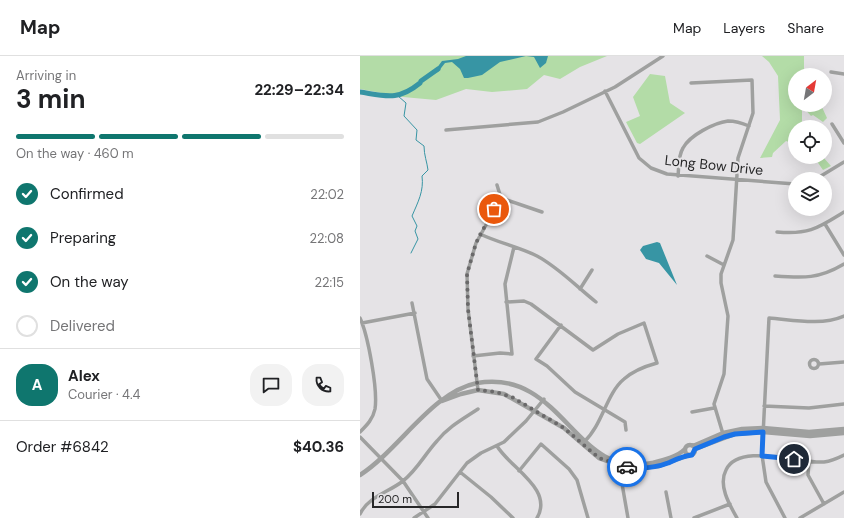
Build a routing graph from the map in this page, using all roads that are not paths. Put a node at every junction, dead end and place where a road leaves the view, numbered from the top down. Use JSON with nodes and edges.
{"nodes":[{"id":1,"x":663,"y":56,"type":"edge"},
{"id":2,"x":832,"y":72,"type":"edge"},
{"id":3,"x":844,"y":74,"type":"edge"},
{"id":4,"x":691,"y":83,"type":"dead end"},
{"id":5,"x":605,"y":91,"type":"junction"},
{"id":6,"x":832,"y":124,"type":"dead end"},
{"id":7,"x":749,"y":126,"type":"junction"},
{"id":8,"x":446,"y":130,"type":"dead end"},
{"id":9,"x":844,"y":143,"type":"edge"},
{"id":10,"x":844,"y":162,"type":"edge"},
{"id":11,"x":828,"y":172,"type":"edge"},
{"id":12,"x":678,"y":176,"type":"junction"},
{"id":13,"x":737,"y":180,"type":"junction"},
{"id":14,"x":788,"y":184,"type":"edge"},
{"id":15,"x":497,"y":185,"type":"dead end"},
{"id":16,"x":501,"y":198,"type":"junction"},
{"id":17,"x":542,"y":212,"type":"dead end"},
{"id":18,"x":844,"y":212,"type":"edge"},
{"id":19,"x":825,"y":224,"type":"junction"},
{"id":20,"x":777,"y":232,"type":"dead end"},
{"id":21,"x":480,"y":234,"type":"junction"},
{"id":22,"x":514,"y":247,"type":"junction"},
{"id":23,"x":844,"y":255,"type":"edge"},
{"id":24,"x":707,"y":256,"type":"dead end"},
{"id":25,"x":844,"y":264,"type":"edge"},
{"id":26,"x":724,"y":265,"type":"junction"},
{"id":27,"x":592,"y":270,"type":"dead end"},
{"id":28,"x":775,"y":276,"type":"dead end"},
{"id":29,"x":580,"y":289,"type":"junction"},
{"id":30,"x":506,"y":302,"type":"junction"},
{"id":31,"x":596,"y":302,"type":"dead end"},
{"id":32,"x":412,"y":303,"type":"dead end"},
{"id":33,"x":415,"y":313,"type":"junction"},
{"id":34,"x":844,"y":316,"type":"edge"},
{"id":35,"x":360,"y":318,"type":"edge"},
{"id":36,"x":362,"y":323,"type":"junction"},
{"id":37,"x":561,"y":325,"type":"junction"},
{"id":38,"x":473,"y":356,"type":"junction"},
{"id":39,"x":844,"y":362,"type":"edge"},
{"id":40,"x":819,"y":364,"type":"dead end"},
{"id":41,"x":478,"y":383,"type":"junction"},
{"id":42,"x":478,"y":390,"type":"junction"},
{"id":43,"x":544,"y":399,"type":"junction"},
{"id":44,"x":442,"y":401,"type":"junction"},
{"id":45,"x":844,"y":404,"type":"edge"},
{"id":46,"x":764,"y":406,"type":"junction"},
{"id":47,"x":714,"y":408,"type":"junction"},
{"id":48,"x":478,"y":409,"type":"dead end"},
{"id":49,"x":605,"y":411,"type":"junction"},
{"id":50,"x":534,"y":412,"type":"junction"},
{"id":51,"x":692,"y":412,"type":"dead end"},
{"id":52,"x":844,"y":429,"type":"edge"},
{"id":53,"x":626,"y":430,"type":"dead end"},
{"id":54,"x":763,"y":430,"type":"junction"},
{"id":55,"x":360,"y":432,"type":"edge"},
{"id":56,"x":844,"y":433,"type":"edge"},
{"id":57,"x":724,"y":435,"type":"junction"},
{"id":58,"x":360,"y":437,"type":"edge"},
{"id":59,"x":583,"y":443,"type":"junction"},
{"id":60,"x":498,"y":446,"type":"junction"},
{"id":61,"x":694,"y":448,"type":"junction"},
{"id":62,"x":685,"y":449,"type":"junction"},
{"id":63,"x":689,"y":455,"type":"junction"},
{"id":64,"x":844,"y":455,"type":"edge"},
{"id":65,"x":762,"y":456,"type":"junction"},
{"id":66,"x":382,"y":459,"type":"junction"},
{"id":67,"x":809,"y":461,"type":"junction"},
{"id":68,"x":623,"y":464,"type":"junction"},
{"id":69,"x":519,"y":471,"type":"junction"},
{"id":70,"x":460,"y":472,"type":"junction"},
{"id":71,"x":360,"y":475,"type":"edge"},
{"id":72,"x":403,"y":480,"type":"junction"},
{"id":73,"x":666,"y":492,"type":"dead end"},
{"id":74,"x":844,"y":492,"type":"edge"},
{"id":75,"x":730,"y":504,"type":"junction"},
{"id":76,"x":824,"y":504,"type":"junction"},
{"id":77,"x":424,"y":512,"type":"junction"},
{"id":78,"x":360,"y":514,"type":"edge"},
{"id":79,"x":414,"y":518,"type":"edge"},
{"id":80,"x":428,"y":518,"type":"edge"},
{"id":81,"x":514,"y":518,"type":"edge"},
{"id":82,"x":537,"y":518,"type":"edge"},
{"id":83,"x":588,"y":518,"type":"edge"},
{"id":84,"x":628,"y":518,"type":"edge"},
{"id":85,"x":671,"y":518,"type":"edge"},
{"id":86,"x":694,"y":518,"type":"edge"},
{"id":87,"x":737,"y":518,"type":"edge"},
{"id":88,"x":785,"y":518,"type":"edge"},
{"id":89,"x":800,"y":518,"type":"edge"}],
"edges":[{"from":1,"to":5,"type":"street"},
{"from":2,"to":3,"type":"street"},
{"from":4,"to":7,"type":"street"},
{"from":5,"to":8,"type":"street"},
{"from":5,"to":12,"type":"street","name":"Long Bow Drive"},
{"from":6,"to":9,"type":"street"},
{"from":7,"to":12,"type":"street"},
{"from":7,"to":13,"type":"street"},
{"from":10,"to":11,"type":"street"},
{"from":12,"to":13,"type":"street","name":"Long Bow Drive"},
{"from":13,"to":14,"type":"street","name":"Long Bow Drive"},
{"from":13,"to":26,"type":"street"},
{"from":15,"to":16,"type":"street"},
{"from":16,"to":17,"type":"street"},
{"from":16,"to":21,"type":"street"},
{"from":18,"to":19,"type":"street"},
{"from":19,"to":20,"type":"street"},
{"from":19,"to":23,"type":"street"},
{"from":21,"to":22,"type":"street"},
{"from":21,"to":38,"type":"street"},
{"from":22,"to":29,"type":"street"},
{"from":22,"to":30,"type":"street"},
{"from":24,"to":26,"type":"street"},
{"from":25,"to":28,"type":"street"},
{"from":26,"to":47,"type":"street"},
{"from":27,"to":29,"type":"street"},
{"from":29,"to":31,"type":"street"},
{"from":30,"to":37,"type":"street"},
{"from":30,"to":38,"type":"street"},
{"from":32,"to":33,"type":"street"},
{"from":33,"to":36,"type":"street"},
{"from":33,"to":44,"type":"street"},
{"from":34,"to":46,"type":"street"},
{"from":35,"to":36,"type":"street"},
{"from":36,"to":55,"type":"street"},
{"from":37,"to":49,"type":"street"},
{"from":37,"to":49,"type":"street"},
{"from":38,"to":41,"type":"street"},
{"from":39,"to":40,"type":"street"},
{"from":41,"to":42,"type":"street"},
{"from":41,"to":43,"type":"street"},
{"from":41,"to":44,"type":"street"},
{"from":42,"to":44,"type":"street"},
{"from":42,"to":50,"type":"street"},
{"from":43,"to":50,"type":"street"},
{"from":43,"to":59,"type":"street"},
{"from":44,"to":66,"type":"street"},
{"from":45,"to":46,"type":"street"},
{"from":46,"to":54,"type":"street"},
{"from":47,"to":51,"type":"street"},
{"from":47,"to":57,"type":"street"},
{"from":48,"to":72,"type":"street"},
{"from":49,"to":53,"type":"street"},
{"from":49,"to":59,"type":"street"},
{"from":50,"to":59,"type":"street"},
{"from":50,"to":60,"type":"street"},
{"from":52,"to":54,"type":"street"},
{"from":54,"to":56,"type":"street"},
{"from":54,"to":57,"type":"street"},
{"from":54,"to":65,"type":"street"},
{"from":57,"to":61,"type":"street"},
{"from":58,"to":66,"type":"street"},
{"from":59,"to":68,"type":"street"},
{"from":60,"to":69,"type":"street"},
{"from":60,"to":70,"type":"street"},
{"from":61,"to":62,"type":"street"},
{"from":61,"to":63,"type":"street"},
{"from":62,"to":63,"type":"street"},
{"from":62,"to":68,"type":"street"},
{"from":63,"to":68,"type":"street"},
{"from":64,"to":67,"type":"street"},
{"from":65,"to":67,"type":"street"},
{"from":65,"to":75,"type":"street"},
{"from":65,"to":88,"type":"street"},
{"from":66,"to":71,"type":"street"},
{"from":66,"to":72,"type":"street"},
{"from":67,"to":76,"type":"street"},
{"from":68,"to":84,"type":"street"},
{"from":69,"to":82,"type":"street"},
{"from":69,"to":83,"type":"street"},
{"from":70,"to":77,"type":"street"},
{"from":70,"to":81,"type":"street"},
{"from":72,"to":77,"type":"street"},
{"from":72,"to":78,"type":"street"},
{"from":73,"to":85,"type":"street"},
{"from":74,"to":76,"type":"street"},
{"from":75,"to":86,"type":"street"},
{"from":75,"to":87,"type":"street"},
{"from":76,"to":89,"type":"street"},
{"from":77,"to":79,"type":"street"},
{"from":77,"to":80,"type":"street"}]}
